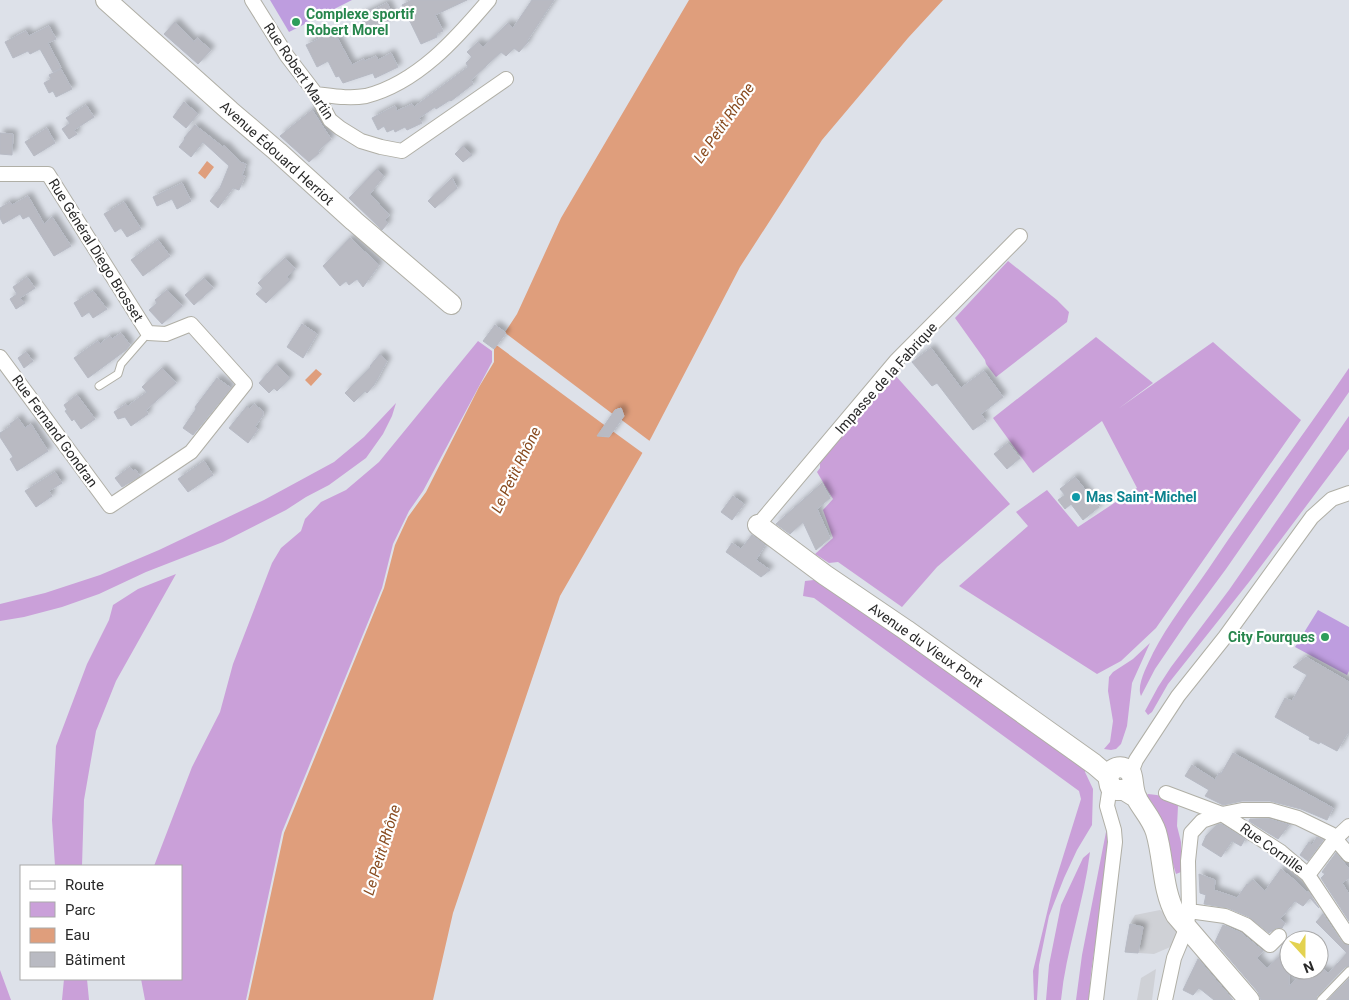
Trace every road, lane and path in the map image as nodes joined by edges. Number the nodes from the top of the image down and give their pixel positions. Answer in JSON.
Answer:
{"nodes":[{"id":1,"x":106,"y":0,"type":"edge"},
{"id":2,"x":252,"y":0,"type":"edge"},
{"id":3,"x":488,"y":0,"type":"edge"},
{"id":4,"x":506,"y":79,"type":"dead end"},
{"id":5,"x":316,"y":94,"type":"junction"},
{"id":6,"x":0,"y":174,"type":"edge"},
{"id":7,"x":1020,"y":236,"type":"dead end"},
{"id":8,"x":451,"y":304,"type":"dead end"},
{"id":9,"x":148,"y":333,"type":"junction"},
{"id":10,"x":0,"y":357,"type":"edge"},
{"id":11,"x":98,"y":386,"type":"dead end"},
{"id":12,"x":1349,"y":493,"type":"edge"},
{"id":13,"x":110,"y":506,"type":"joint"},
{"id":14,"x":758,"y":525,"type":"joint"},
{"id":15,"x":1119,"y":780,"type":"junction"},
{"id":16,"x":1166,"y":793,"type":"dead end"},
{"id":17,"x":1222,"y":814,"type":"junction"},
{"id":18,"x":1349,"y":826,"type":"edge"},
{"id":19,"x":1335,"y":839,"type":"junction"},
{"id":20,"x":1349,"y":855,"type":"edge"},
{"id":21,"x":1308,"y":875,"type":"junction"},
{"id":22,"x":1188,"y":920,"type":"junction"},
{"id":23,"x":1279,"y":936,"type":"dead end"},
{"id":24,"x":1349,"y":937,"type":"edge"},
{"id":25,"x":1349,"y":971,"type":"edge"},
{"id":26,"x":1096,"y":1000,"type":"edge"},
{"id":27,"x":1164,"y":1000,"type":"edge"},
{"id":28,"x":1249,"y":1000,"type":"edge"},
{"id":29,"x":1321,"y":1000,"type":"edge"}],
"edges":[{"from":1,"to":8,"type":"street","name":"Avenue Édouard Herriot"},
{"from":2,"to":5,"type":"street","name":"Rue Robert Martin"},
{"from":3,"to":5,"type":"street"},
{"from":4,"to":5,"type":"street","name":"Rue Robert Martin"},
{"from":6,"to":9,"type":"street","name":"Rue Général Diego Brosset"},
{"from":7,"to":14,"type":"street","name":"Impasse de la Fabrique"},
{"from":9,"to":11,"type":"lane"},
{"from":9,"to":13,"type":"street","name":"Rue Général Diego Brosset"},
{"from":10,"to":13,"type":"street","name":"Rue Fernand Gondran"},
{"from":12,"to":15,"type":"street"},
{"from":14,"to":15,"type":"street","name":"Avenue du Vieux Pont"},
{"from":15,"to":22,"type":"street","name":"Avenue du Vieux Pont"},
{"from":15,"to":26,"type":"street"},
{"from":16,"to":17,"type":"street","name":"Rue Cornille"},
{"from":17,"to":19,"type":"street"},
{"from":17,"to":21,"type":"street","name":"Rue Cornille"},
{"from":17,"to":22,"type":"street"},
{"from":18,"to":19,"type":"street"},
{"from":19,"to":20,"type":"street"},
{"from":19,"to":21,"type":"street"},
{"from":21,"to":24,"type":"street","name":"Rue Cornille"},
{"from":22,"to":23,"type":"street"},
{"from":22,"to":27,"type":"street"},
{"from":22,"to":28,"type":"street","name":"Avenue du Vieux Pont"},
{"from":25,"to":29,"type":"lane"}]}
